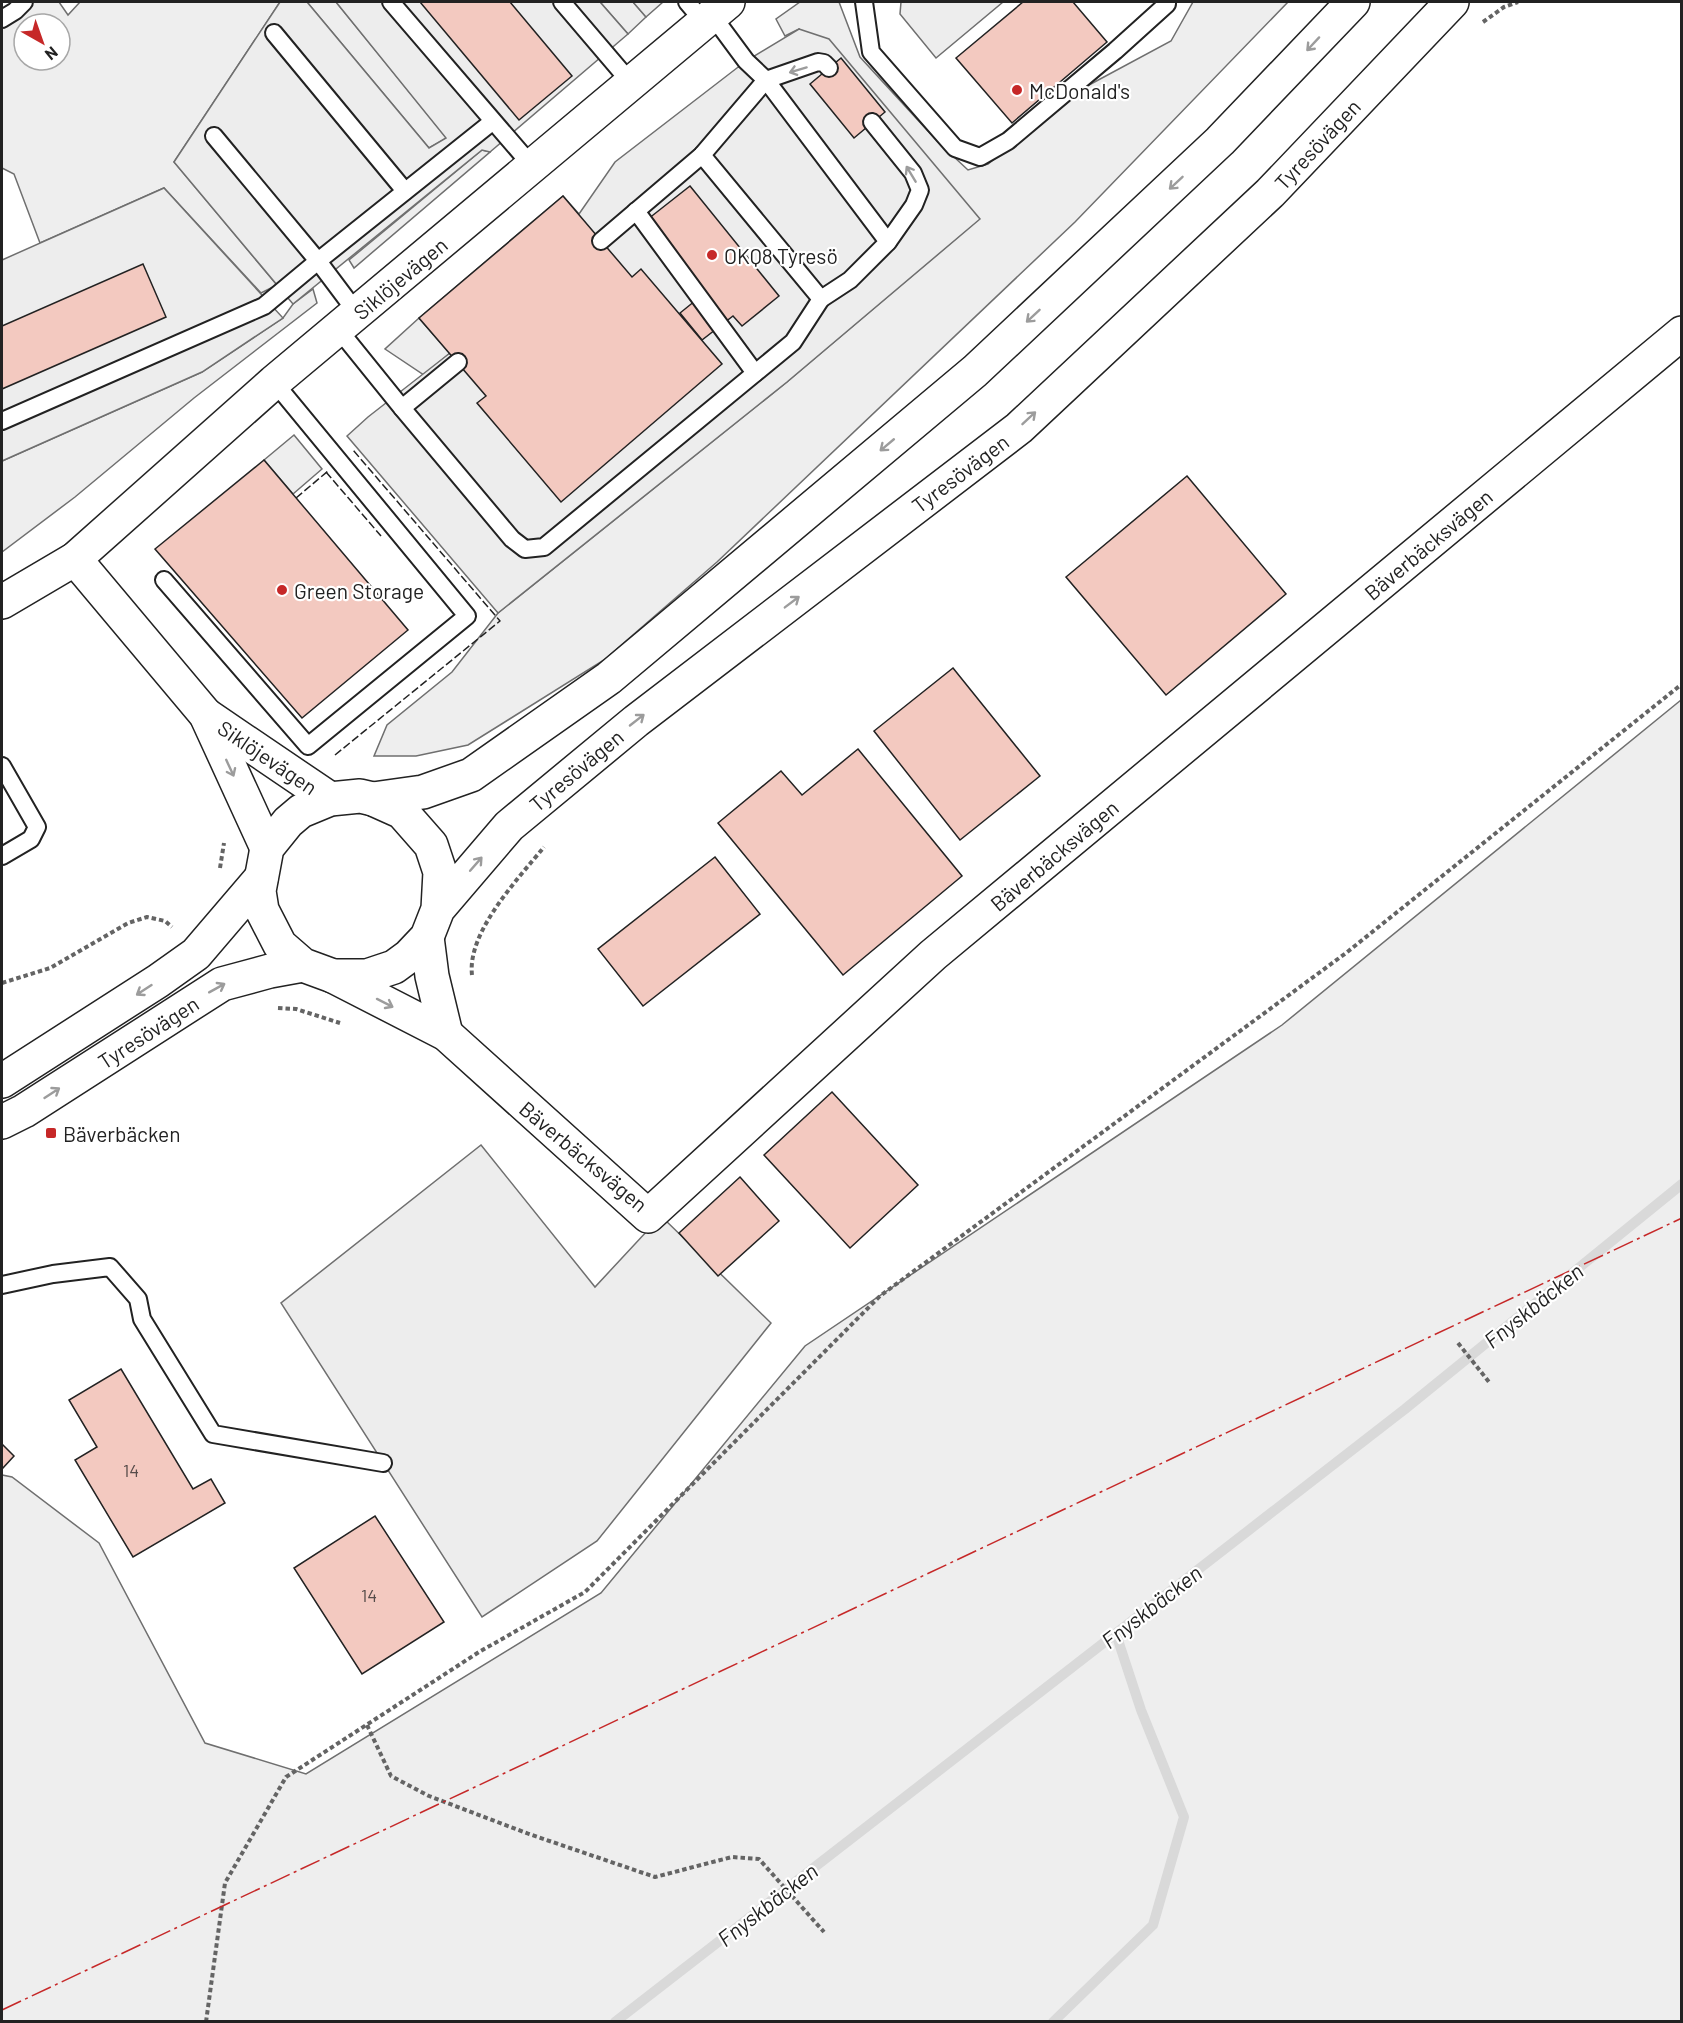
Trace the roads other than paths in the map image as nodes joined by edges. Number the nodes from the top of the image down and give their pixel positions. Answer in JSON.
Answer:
{"nodes":[{"id":1,"x":24,"y":2,"type":"edge"},
{"id":2,"x":391,"y":2,"type":"edge"},
{"id":3,"x":562,"y":2,"type":"edge"},
{"id":4,"x":864,"y":2,"type":"edge"},
{"id":5,"x":1167,"y":2,"type":"edge"},
{"id":6,"x":1353,"y":2,"type":"edge"},
{"id":7,"x":1452,"y":2,"type":"edge"},
{"id":8,"x":708,"y":10,"type":"edge"},
{"id":9,"x":2,"y":19,"type":"edge"},
{"id":10,"x":273,"y":33,"type":"dead end"},
{"id":11,"x":829,"y":68,"type":"dead end"},
{"id":12,"x":766,"y":80,"type":"junction"},
{"id":13,"x":631,"y":83,"type":"junction"},
{"id":14,"x":492,"y":122,"type":"junction"},
{"id":15,"x":872,"y":122,"type":"dead end"},
{"id":16,"x":214,"y":136,"type":"dead end"},
{"id":17,"x":702,"y":155,"type":"junction"},
{"id":18,"x":532,"y":166,"type":"junction"},
{"id":19,"x":405,"y":191,"type":"junction"},
{"id":20,"x":636,"y":211,"type":"junction"},
{"id":21,"x":601,"y":241,"type":"dead end"},
{"id":22,"x":888,"y":242,"type":"junction"},
{"id":23,"x":318,"y":261,"type":"junction"},
{"id":24,"x":821,"y":299,"type":"junction"},
{"id":25,"x":348,"y":322,"type":"junction"},
{"id":26,"x":1682,"y":333,"type":"edge"},
{"id":27,"x":458,"y":362,"type":"dead end"},
{"id":28,"x":754,"y":373,"type":"junction"},
{"id":29,"x":274,"y":382,"type":"junction"},
{"id":30,"x":402,"y":408,"type":"junction"},
{"id":31,"x":2,"y":421,"type":"edge"},
{"id":32,"x":75,"y":559,"type":"junction"},
{"id":33,"x":164,"y":580,"type":"dead end"},
{"id":34,"x":2,"y":602,"type":"edge"},
{"id":35,"x":206,"y":715,"type":"junction"},
{"id":36,"x":2,"y":766,"type":"edge"},
{"id":37,"x":330,"y":799,"type":"junction"},
{"id":38,"x":373,"y":799,"type":"junction"},
{"id":39,"x":2,"y":856,"type":"edge"},
{"id":40,"x":264,"y":863,"type":"junction"},
{"id":41,"x":433,"y":923,"type":"junction"},
{"id":42,"x":318,"y":971,"type":"junction"},
{"id":43,"x":446,"y":1034,"type":"junction"},
{"id":44,"x":2,"y":1081,"type":"edge"},
{"id":45,"x":2,"y":1122,"type":"edge"},
{"id":46,"x":2,"y":1285,"type":"edge"},
{"id":47,"x":383,"y":1463,"type":"dead end"}],
"edges":[{"from":1,"to":9,"type":"lane"},
{"from":2,"to":14,"type":"lane"},
{"from":3,"to":13,"type":"lane"},
{"from":4,"to":5,"type":"lane"},
{"from":6,"to":38,"type":"main road","name":"Tyresövägen","one_way":true},
{"from":41,"to":7,"type":"main road","name":"Tyresövägen","one_way":true},
{"from":8,"to":12,"type":"lane"},
{"from":8,"to":13,"type":"main road","name":"Siklöjevägen"},
{"from":10,"to":19,"type":"lane"},
{"from":11,"to":12,"type":"lane","one_way":true},
{"from":12,"to":17,"type":"lane"},
{"from":12,"to":22,"type":"lane"},
{"from":13,"to":18,"type":"main road","name":"Siklöjevägen"},
{"from":14,"to":18,"type":"lane"},
{"from":14,"to":19,"type":"lane"},
{"from":22,"to":15,"type":"lane","one_way":true},
{"from":16,"to":23,"type":"lane"},
{"from":17,"to":20,"type":"lane"},
{"from":17,"to":24,"type":"lane"},
{"from":18,"to":25,"type":"main road","name":"Siklöjevägen"},
{"from":19,"to":23,"type":"lane"},
{"from":20,"to":21,"type":"lane"},
{"from":20,"to":28,"type":"lane"},
{"from":22,"to":24,"type":"lane"},
{"from":23,"to":25,"type":"lane"},
{"from":23,"to":31,"type":"lane"},
{"from":24,"to":28,"type":"lane"},
{"from":25,"to":29,"type":"main road","name":"Siklöjevägen"},
{"from":25,"to":30,"type":"lane"},
{"from":26,"to":43,"type":"main road","name":"Bäverbäcksvägen"},
{"from":27,"to":30,"type":"lane"},
{"from":28,"to":30,"type":"lane"},
{"from":29,"to":32,"type":"main road","name":"Siklöjevägen"},
{"from":29,"to":33,"type":"lane"},
{"from":32,"to":34,"type":"main road","name":"Siklöjevägen"},
{"from":32,"to":35,"type":"main road","name":"Siklöjevägen"},
{"from":35,"to":37,"type":"main road","name":"Siklöjevägen"},
{"from":35,"to":40,"type":"main road","name":"Siklöjevägen","one_way":true},
{"from":36,"to":39,"type":"lane"},
{"from":37,"to":38,"type":"main road","name":"Tyresövägen"},
{"from":37,"to":40,"type":"main road","name":"Tyresövägen"},
{"from":38,"to":41,"type":"main road","name":"Tyresövägen"},
{"from":40,"to":42,"type":"main road"},
{"from":40,"to":44,"type":"main road","name":"Tyresövägen","one_way":true},
{"from":41,"to":42,"type":"main road","name":"Tyresövägen"},
{"from":41,"to":43,"type":"main road"},
{"from":42,"to":43,"type":"main road","name":"Bäverbäcksvägen","one_way":true},
{"from":45,"to":42,"type":"main road","name":"Tyresövägen","one_way":true},
{"from":46,"to":47,"type":"lane"}]}
